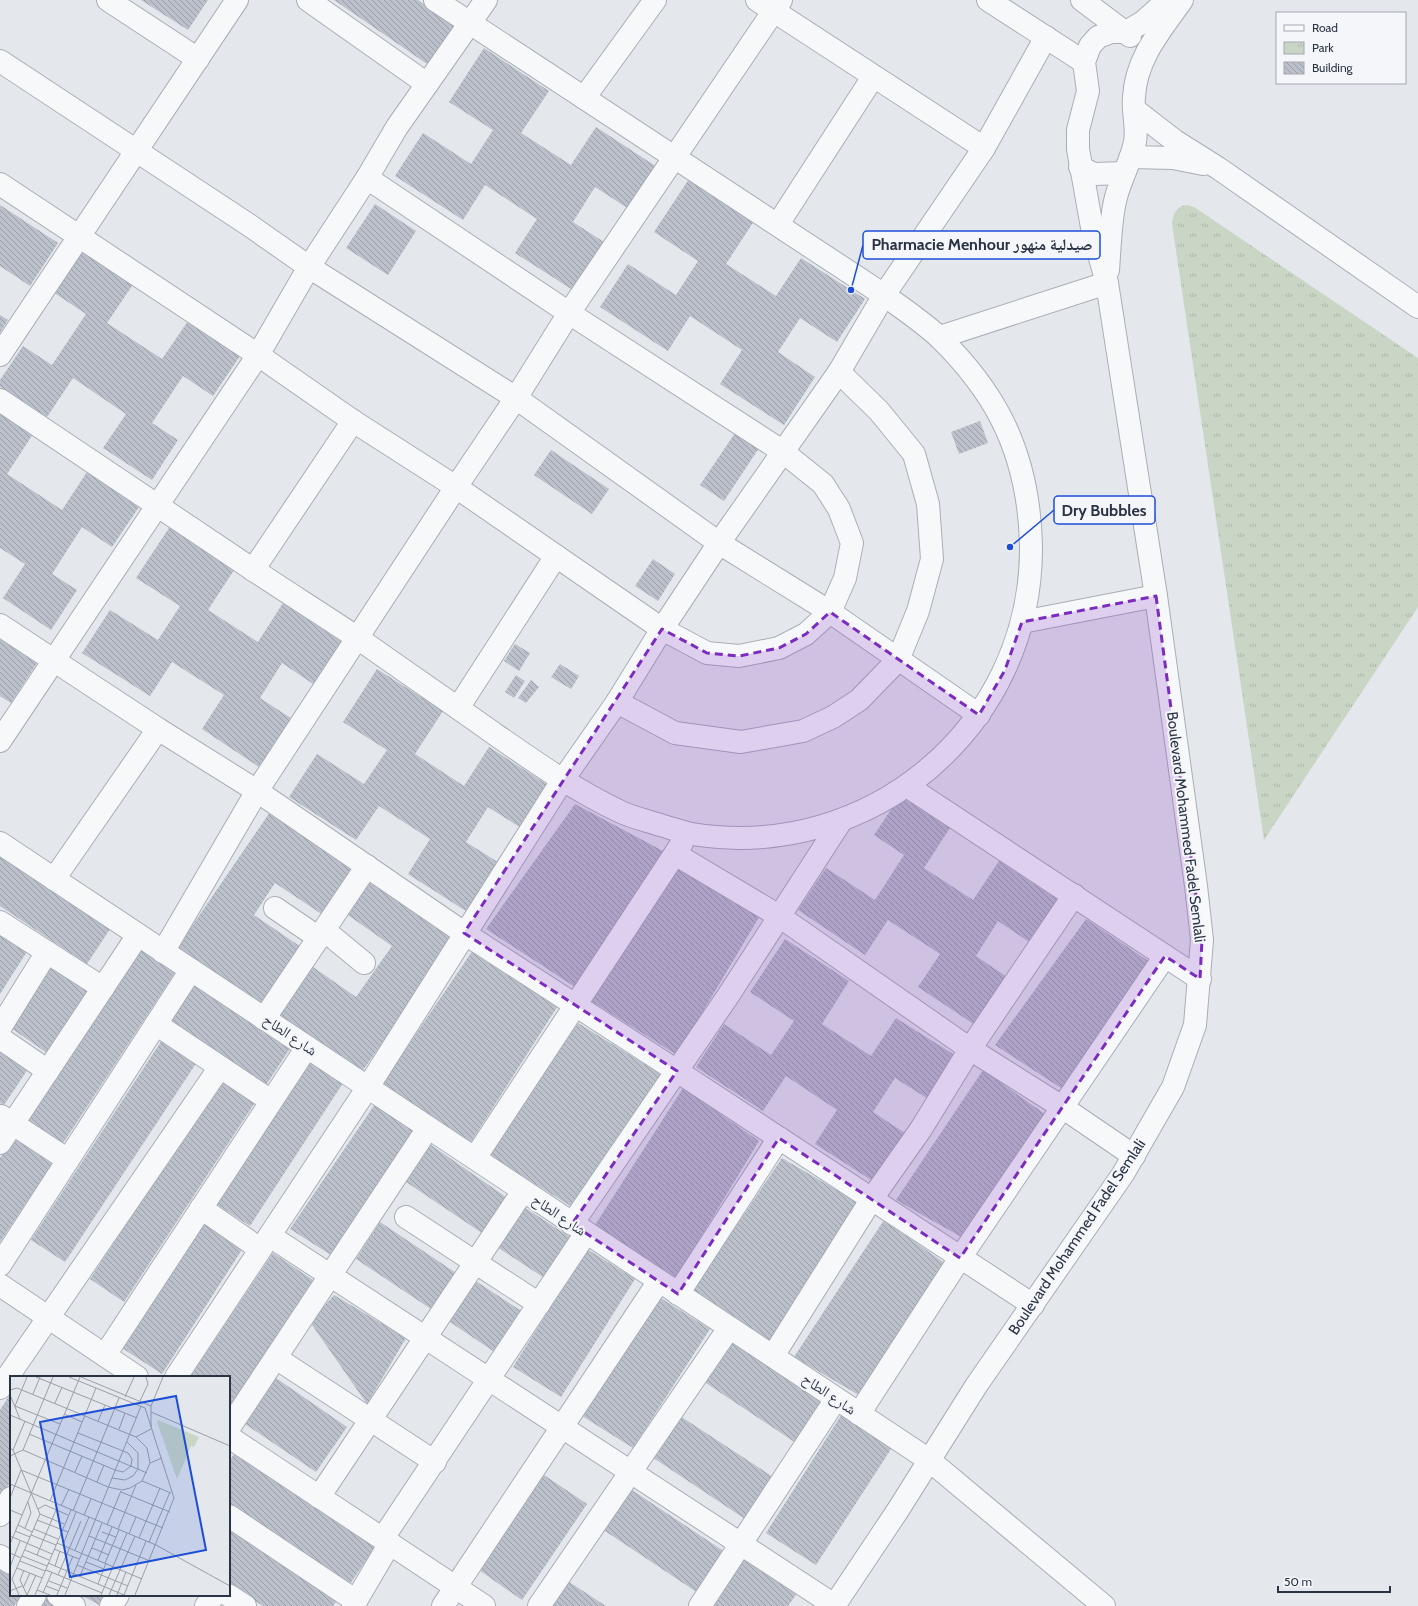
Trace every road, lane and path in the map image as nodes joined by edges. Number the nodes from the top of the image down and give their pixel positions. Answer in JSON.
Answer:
{"nodes":[{"id":1,"x":108,"y":0,"type":"edge"},
{"id":2,"x":237,"y":0,"type":"edge"},
{"id":3,"x":308,"y":0,"type":"edge"},
{"id":4,"x":435,"y":0,"type":"edge"},
{"id":5,"x":486,"y":0,"type":"edge"},
{"id":6,"x":655,"y":0,"type":"edge"},
{"id":7,"x":988,"y":0,"type":"edge"},
{"id":8,"x":1082,"y":0,"type":"edge"},
{"id":9,"x":1165,"y":0,"type":"edge"},
{"id":10,"x":1182,"y":0,"type":"edge"},
{"id":11,"x":771,"y":4,"type":"edge"},
{"id":12,"x":470,"y":23,"type":"junction"},
{"id":13,"x":1126,"y":32,"type":"junction"},
{"id":14,"x":1046,"y":37,"type":"junction"},
{"id":15,"x":1145,"y":54,"type":"junction"},
{"id":16,"x":198,"y":59,"type":"junction"},
{"id":17,"x":0,"y":60,"type":"edge"},
{"id":18,"x":1084,"y":62,"type":"junction"},
{"id":19,"x":873,"y":78,"type":"junction"},
{"id":20,"x":427,"y":84,"type":"junction"},
{"id":21,"x":584,"y":98,"type":"junction"},
{"id":22,"x":1135,"y":110,"type":"junction"},
{"id":23,"x":984,"y":148,"type":"junction"},
{"id":24,"x":136,"y":150,"type":"junction"},
{"id":25,"x":674,"y":158,"type":"junction"},
{"id":26,"x":1128,"y":165,"type":"junction"},
{"id":27,"x":1080,"y":167,"type":"junction"},
{"id":28,"x":1218,"y":168,"type":"junction"},
{"id":29,"x":367,"y":178,"type":"junction"},
{"id":30,"x":0,"y":184,"type":"edge"},
{"id":31,"x":778,"y":224,"type":"junction"},
{"id":32,"x":79,"y":236,"type":"junction"},
{"id":33,"x":310,"y":267,"type":"junction"},
{"id":34,"x":1107,"y":283,"type":"junction"},
{"id":35,"x":884,"y":295,"type":"junction"},
{"id":36,"x":1418,"y":307,"type":"edge"},
{"id":37,"x":569,"y":313,"type":"junction"},
{"id":38,"x":940,"y":337,"type":"junction"},
{"id":39,"x":0,"y":355,"type":"edge"},
{"id":40,"x":258,"y":355,"type":"junction"},
{"id":41,"x":839,"y":372,"type":"junction"},
{"id":42,"x":516,"y":398,"type":"junction"},
{"id":43,"x":0,"y":400,"type":"edge"},
{"id":44,"x":353,"y":421,"type":"junction"},
{"id":45,"x":782,"y":452,"type":"junction"},
{"id":46,"x":456,"y":487,"type":"junction"},
{"id":47,"x":157,"y":506,"type":"junction"},
{"id":48,"x":719,"y":542,"type":"junction"},
{"id":49,"x":556,"y":556,"type":"junction"},
{"id":50,"x":253,"y":570,"type":"junction"},
{"id":51,"x":1156,"y":596,"type":"junction"},
{"id":52,"x":830,"y":612,"type":"junction"},
{"id":53,"x":1022,"y":622,"type":"junction"},
{"id":54,"x":0,"y":625,"type":"edge"},
{"id":55,"x":662,"y":629,"type":"junction"},
{"id":56,"x":357,"y":638,"type":"junction"},
{"id":57,"x":898,"y":660,"type":"junction"},
{"id":58,"x":54,"y":661,"type":"junction"},
{"id":59,"x":617,"y":702,"type":"junction"},
{"id":60,"x":458,"y":708,"type":"junction"},
{"id":61,"x":979,"y":715,"type":"junction"},
{"id":62,"x":158,"y":729,"type":"junction"},
{"id":63,"x":0,"y":741,"type":"edge"},
{"id":64,"x":562,"y":781,"type":"junction"},
{"id":65,"x":907,"y":786,"type":"junction"},
{"id":66,"x":257,"y":791,"type":"junction"},
{"id":67,"x":841,"y":821,"type":"junction"},
{"id":68,"x":689,"y":834,"type":"junction"},
{"id":69,"x":0,"y":843,"type":"edge"},
{"id":70,"x":675,"y":854,"type":"junction"},
{"id":71,"x":367,"y":866,"type":"junction"},
{"id":72,"x":54,"y":879,"type":"junction"},
{"id":73,"x":1074,"y":895,"type":"junction"},
{"id":74,"x":275,"y":908,"type":"dead end"},
{"id":75,"x":779,"y":916,"type":"junction"},
{"id":76,"x":0,"y":922,"type":"edge"},
{"id":77,"x":464,"y":933,"type":"junction"},
{"id":78,"x":321,"y":934,"type":"junction"},
{"id":79,"x":138,"y":935,"type":"junction"},
{"id":80,"x":47,"y":952,"type":"junction"},
{"id":81,"x":163,"y":952,"type":"junction"},
{"id":82,"x":1165,"y":956,"type":"junction"},
{"id":83,"x":364,"y":963,"type":"dead end"},
{"id":84,"x":191,"y":970,"type":"junction"},
{"id":85,"x":1200,"y":979,"type":"junction"},
{"id":86,"x":103,"y":988,"type":"junction"},
{"id":87,"x":576,"y":1005,"type":"junction"},
{"id":88,"x":264,"y":1018,"type":"junction"},
{"id":89,"x":156,"y":1024,"type":"junction"},
{"id":90,"x":0,"y":1028,"type":"edge"},
{"id":91,"x":0,"y":1038,"type":"edge"},
{"id":92,"x":307,"y":1047,"type":"junction"},
{"id":93,"x":970,"y":1049,"type":"junction"},
{"id":94,"x":220,"y":1067,"type":"junction"},
{"id":95,"x":48,"y":1071,"type":"junction"},
{"id":96,"x":677,"y":1071,"type":"junction"},
{"id":97,"x":368,"y":1087,"type":"junction"},
{"id":98,"x":271,"y":1101,"type":"junction"},
{"id":99,"x":1062,"y":1107,"type":"junction"},
{"id":100,"x":6,"y":1120,"type":"edge"},
{"id":101,"x":428,"y":1128,"type":"junction"},
{"id":102,"x":779,"y":1138,"type":"junction"},
{"id":103,"x":0,"y":1143,"type":"edge"},
{"id":104,"x":1134,"y":1156,"type":"junction"},
{"id":105,"x":475,"y":1158,"type":"junction"},
{"id":106,"x":68,"y":1160,"type":"junction"},
{"id":107,"x":523,"y":1191,"type":"junction"},
{"id":108,"x":871,"y":1200,"type":"junction"},
{"id":109,"x":201,"y":1208,"type":"junction"},
{"id":110,"x":406,"y":1217,"type":"dead end"},
{"id":111,"x":579,"y":1228,"type":"junction"},
{"id":112,"x":265,"y":1243,"type":"junction"},
{"id":113,"x":960,"y":1258,"type":"junction"},
{"id":114,"x":476,"y":1262,"type":"junction"},
{"id":115,"x":0,"y":1264,"type":"edge"},
{"id":116,"x":330,"y":1276,"type":"junction"},
{"id":117,"x":659,"y":1281,"type":"junction"},
{"id":118,"x":0,"y":1285,"type":"edge"},
{"id":119,"x":678,"y":1294,"type":"junction"},
{"id":120,"x":539,"y":1304,"type":"junction"},
{"id":121,"x":1033,"y":1305,"type":"junction"},
{"id":122,"x":48,"y":1316,"type":"junction"},
{"id":123,"x":729,"y":1328,"type":"junction"},
{"id":124,"x":425,"y":1338,"type":"junction"},
{"id":125,"x":105,"y":1355,"type":"junction"},
{"id":126,"x":773,"y":1356,"type":"junction"},
{"id":127,"x":276,"y":1358,"type":"junction"},
{"id":128,"x":11,"y":1370,"type":"edge"},
{"id":129,"x":136,"y":1376,"type":"edge"},
{"id":130,"x":177,"y":1376,"type":"edge"},
{"id":131,"x":488,"y":1379,"type":"junction"},
{"id":132,"x":0,"y":1388,"type":"edge"},
{"id":133,"x":836,"y":1399,"type":"junction"},
{"id":134,"x":859,"y":1414,"type":"junction"},
{"id":135,"x":370,"y":1420,"type":"junction"},
{"id":136,"x":230,"y":1427,"type":"edge"},
{"id":137,"x":562,"y":1427,"type":"junction"},
{"id":138,"x":230,"y":1438,"type":"edge"},
{"id":139,"x":929,"y":1460,"type":"junction"},
{"id":140,"x":435,"y":1462,"type":"junction"},
{"id":141,"x":630,"y":1472,"type":"junction"},
{"id":142,"x":319,"y":1497,"type":"junction"},
{"id":143,"x":10,"y":1500,"type":"edge"},
{"id":144,"x":0,"y":1515,"type":"edge"},
{"id":145,"x":230,"y":1517,"type":"edge"},
{"id":146,"x":386,"y":1541,"type":"junction"},
{"id":147,"x":741,"y":1544,"type":"junction"},
{"id":148,"x":0,"y":1556,"type":"edge"},
{"id":149,"x":10,"y":1562,"type":"edge"},
{"id":150,"x":456,"y":1587,"type":"junction"},
{"id":151,"x":34,"y":1596,"type":"edge"},
{"id":152,"x":59,"y":1596,"type":"edge"},
{"id":153,"x":117,"y":1596,"type":"edge"},
{"id":154,"x":213,"y":1596,"type":"edge"},
{"id":155,"x":230,"y":1596,"type":"edge"},
{"id":156,"x":354,"y":1604,"type":"edge"},
{"id":157,"x":28,"y":1606,"type":"edge"},
{"id":158,"x":74,"y":1606,"type":"edge"},
{"id":159,"x":111,"y":1606,"type":"edge"},
{"id":160,"x":206,"y":1606,"type":"edge"},
{"id":161,"x":245,"y":1606,"type":"edge"},
{"id":162,"x":443,"y":1606,"type":"edge"},
{"id":163,"x":484,"y":1606,"type":"edge"},
{"id":164,"x":539,"y":1606,"type":"edge"},
{"id":165,"x":700,"y":1606,"type":"edge"},
{"id":166,"x":834,"y":1606,"type":"edge"},
{"id":167,"x":1104,"y":1606,"type":"edge"}],
"edges":[{"from":1,"to":16,"type":"street"},
{"from":2,"to":16,"type":"street"},
{"from":3,"to":20,"type":"street"},
{"from":4,"to":12,"type":"street"},
{"from":5,"to":12,"type":"street"},
{"from":6,"to":21,"type":"street"},
{"from":7,"to":14,"type":"street"},
{"from":8,"to":13,"type":"street"},
{"from":9,"to":13,"type":"street"},
{"from":10,"to":15,"type":"street","name":"Boulevard Mohammed Fadel Semlali"},
{"from":11,"to":19,"type":"street"},
{"from":11,"to":25,"type":"street"},
{"from":12,"to":20,"type":"street"},
{"from":12,"to":21,"type":"street"},
{"from":13,"to":15,"type":"street"},
{"from":13,"to":18,"type":"street"},
{"from":14,"to":18,"type":"street"},
{"from":14,"to":23,"type":"street"},
{"from":15,"to":22,"type":"street","name":"Boulevard Mohammed Fadel Semlali"},
{"from":16,"to":24,"type":"street"},
{"from":17,"to":24,"type":"street"},
{"from":18,"to":27,"type":"street","name":"Boulevard Mohammed Fadel Semlali"},
{"from":19,"to":23,"type":"street"},
{"from":19,"to":31,"type":"street"},
{"from":20,"to":29,"type":"street"},
{"from":21,"to":25,"type":"street"},
{"from":22,"to":26,"type":"street","name":"Boulevard Mohammed Fadel Semlali"},
{"from":22,"to":28,"type":"street"},
{"from":23,"to":35,"type":"street"},
{"from":24,"to":32,"type":"street"},
{"from":24,"to":33,"type":"street"},
{"from":25,"to":31,"type":"street"},
{"from":25,"to":37,"type":"street"},
{"from":26,"to":27,"type":"street"},
{"from":26,"to":28,"type":"street"},
{"from":26,"to":34,"type":"street","name":"Boulevard Mohammed Fadel Semlali"},
{"from":27,"to":34,"type":"street","name":"Boulevard Mohammed Fadel Semlali"},
{"from":28,"to":36,"type":"street"},
{"from":29,"to":33,"type":"street"},
{"from":29,"to":37,"type":"street"},
{"from":30,"to":32,"type":"street"},
{"from":31,"to":35,"type":"street"},
{"from":32,"to":39,"type":"street"},
{"from":32,"to":40,"type":"street"},
{"from":33,"to":40,"type":"street"},
{"from":33,"to":42,"type":"street"},
{"from":34,"to":38,"type":"street"},
{"from":34,"to":51,"type":"street","name":"Boulevard Mohammed Fadel Semlali"},
{"from":35,"to":38,"type":"street"},
{"from":35,"to":41,"type":"street"},
{"from":37,"to":42,"type":"street"},
{"from":37,"to":45,"type":"street"},
{"from":38,"to":53,"type":"street"},
{"from":40,"to":44,"type":"street"},
{"from":40,"to":47,"type":"street"},
{"from":41,"to":45,"type":"street"},
{"from":41,"to":57,"type":"street"},
{"from":42,"to":46,"type":"street"},
{"from":42,"to":48,"type":"street"},
{"from":43,"to":47,"type":"street"},
{"from":44,"to":46,"type":"street"},
{"from":44,"to":50,"type":"street"},
{"from":45,"to":48,"type":"street"},
{"from":45,"to":52,"type":"street"},
{"from":46,"to":49,"type":"street"},
{"from":46,"to":56,"type":"street"},
{"from":47,"to":50,"type":"street"},
{"from":47,"to":58,"type":"street"},
{"from":48,"to":52,"type":"street"},
{"from":48,"to":55,"type":"street"},
{"from":49,"to":55,"type":"street"},
{"from":49,"to":60,"type":"street"},
{"from":50,"to":56,"type":"street"},
{"from":51,"to":53,"type":"street"},
{"from":51,"to":85,"type":"street","name":"Boulevard Mohammed Fadel Semlali"},
{"from":52,"to":55,"type":"street"},
{"from":52,"to":57,"type":"street"},
{"from":53,"to":61,"type":"street"},
{"from":54,"to":58,"type":"street"},
{"from":55,"to":59,"type":"street"},
{"from":56,"to":60,"type":"street"},
{"from":56,"to":66,"type":"street"},
{"from":57,"to":59,"type":"street"},
{"from":57,"to":61,"type":"street"},
{"from":58,"to":62,"type":"street"},
{"from":58,"to":63,"type":"street"},
{"from":59,"to":64,"type":"street"},
{"from":60,"to":64,"type":"street"},
{"from":61,"to":65,"type":"street"},
{"from":62,"to":66,"type":"street"},
{"from":62,"to":72,"type":"street"},
{"from":64,"to":68,"type":"street"},
{"from":64,"to":77,"type":"street"},
{"from":65,"to":67,"type":"street"},
{"from":65,"to":73,"type":"street"},
{"from":66,"to":71,"type":"street"},
{"from":66,"to":81,"type":"street"},
{"from":67,"to":68,"type":"street"},
{"from":67,"to":75,"type":"street"},
{"from":68,"to":70,"type":"street"},
{"from":69,"to":72,"type":"street","name":"شارع الطاح"},
{"from":70,"to":75,"type":"street"},
{"from":70,"to":87,"type":"street"},
{"from":71,"to":77,"type":"street"},
{"from":71,"to":78,"type":"street"},
{"from":72,"to":79,"type":"street","name":"شارع الطاح"},
{"from":73,"to":82,"type":"street"},
{"from":73,"to":93,"type":"street"},
{"from":74,"to":78,"type":"street"},
{"from":75,"to":93,"type":"street"},
{"from":75,"to":96,"type":"street"},
{"from":76,"to":80,"type":"street"},
{"from":77,"to":87,"type":"street"},
{"from":77,"to":97,"type":"street"},
{"from":78,"to":83,"type":"street"},
{"from":78,"to":88,"type":"street"},
{"from":79,"to":81,"type":"street","name":"شارع الطاح"},
{"from":79,"to":86,"type":"street"},
{"from":80,"to":86,"type":"street"},
{"from":80,"to":90,"type":"street"},
{"from":81,"to":84,"type":"street","name":"شارع الطاح"},
{"from":82,"to":85,"type":"street"},
{"from":82,"to":99,"type":"street"},
{"from":84,"to":88,"type":"street","name":"شارع الطاح"},
{"from":84,"to":89,"type":"street"},
{"from":85,"to":104,"type":"street","name":"Boulevard Mohammed Fadel Semlali"},
{"from":86,"to":95,"type":"street"},
{"from":87,"to":96,"type":"street"},
{"from":87,"to":105,"type":"street"},
{"from":88,"to":92,"type":"street","name":"شارع الطاح"},
{"from":89,"to":94,"type":"street"},
{"from":89,"to":106,"type":"street"},
{"from":91,"to":95,"type":"street"},
{"from":92,"to":97,"type":"street","name":"شارع الطاح"},
{"from":92,"to":98,"type":"street"},
{"from":93,"to":99,"type":"street"},
{"from":93,"to":108,"type":"street"},
{"from":94,"to":98,"type":"street"},
{"from":94,"to":122,"type":"street"},
{"from":95,"to":100,"type":"street"},
{"from":96,"to":102,"type":"street"},
{"from":96,"to":111,"type":"street"},
{"from":97,"to":101,"type":"street","name":"شارع الطاح"},
{"from":97,"to":112,"type":"street"},
{"from":98,"to":109,"type":"street"},
{"from":99,"to":104,"type":"street"},
{"from":99,"to":113,"type":"street"},
{"from":100,"to":103,"type":"street"},
{"from":100,"to":106,"type":"street"},
{"from":101,"to":105,"type":"street","name":"شارع الطاح"},
{"from":101,"to":116,"type":"street"},
{"from":102,"to":108,"type":"street"},
{"from":102,"to":119,"type":"street"},
{"from":104,"to":121,"type":"street","name":"Boulevard Mohammed Fadel Semlali"},
{"from":105,"to":107,"type":"street","name":"شارع الطاح"},
{"from":106,"to":115,"type":"street"},
{"from":107,"to":111,"type":"street","name":"شارع الطاح"},
{"from":107,"to":114,"type":"street"},
{"from":108,"to":113,"type":"street"},
{"from":108,"to":126,"type":"street"},
{"from":109,"to":112,"type":"street"},
{"from":109,"to":125,"type":"street"},
{"from":110,"to":114,"type":"street"},
{"from":111,"to":117,"type":"street","name":"شارع الطاح"},
{"from":111,"to":120,"type":"street"},
{"from":112,"to":116,"type":"street"},
{"from":112,"to":130,"type":"street"},
{"from":113,"to":121,"type":"street"},
{"from":113,"to":134,"type":"street"},
{"from":114,"to":120,"type":"street"},
{"from":114,"to":124,"type":"street"},
{"from":116,"to":124,"type":"street"},
{"from":116,"to":127,"type":"street"},
{"from":117,"to":119,"type":"street","name":"شارع الطاح"},
{"from":117,"to":137,"type":"street"},
{"from":118,"to":122,"type":"street"},
{"from":119,"to":123,"type":"street","name":"شارع الطاح"},
{"from":120,"to":131,"type":"street"},
{"from":121,"to":139,"type":"street","name":"Boulevard Mohammed Fadel Semlali"},
{"from":122,"to":125,"type":"street"},
{"from":122,"to":128,"type":"street"},
{"from":123,"to":126,"type":"street","name":"شارع الطاح"},
{"from":123,"to":141,"type":"street"},
{"from":124,"to":131,"type":"street"},
{"from":124,"to":135,"type":"street"},
{"from":125,"to":129,"type":"street"},
{"from":126,"to":133,"type":"street","name":"شارع الطاح"},
{"from":127,"to":135,"type":"street"},
{"from":127,"to":136,"type":"street"},
{"from":128,"to":132,"type":"street"},
{"from":131,"to":137,"type":"street"},
{"from":131,"to":140,"type":"street"},
{"from":133,"to":134,"type":"street","name":"شارع الطاح"},
{"from":133,"to":147,"type":"street"},
{"from":134,"to":139,"type":"street","name":"شارع الطاح"},
{"from":135,"to":140,"type":"street"},
{"from":135,"to":142,"type":"street"},
{"from":137,"to":141,"type":"street"},
{"from":137,"to":150,"type":"street"},
{"from":138,"to":142,"type":"street"},
{"from":139,"to":166,"type":"street","name":"Boulevard Mohammed Fadel Semlali"},
{"from":139,"to":167,"type":"street","name":"شارع الطاح"},
{"from":140,"to":146,"type":"street"},
{"from":141,"to":147,"type":"street"},
{"from":141,"to":164,"type":"street"},
{"from":142,"to":146,"type":"street"},
{"from":143,"to":144,"type":"street"},
{"from":145,"to":156,"type":"street"},
{"from":146,"to":150,"type":"street"},
{"from":146,"to":156,"type":"street"},
{"from":147,"to":165,"type":"street"},
{"from":147,"to":166,"type":"street"},
{"from":148,"to":149,"type":"street"},
{"from":150,"to":162,"type":"street"},
{"from":150,"to":163,"type":"street"},
{"from":151,"to":157,"type":"street"},
{"from":152,"to":158,"type":"street"},
{"from":153,"to":159,"type":"street"},
{"from":154,"to":160,"type":"street"},
{"from":155,"to":161,"type":"street"}]}
